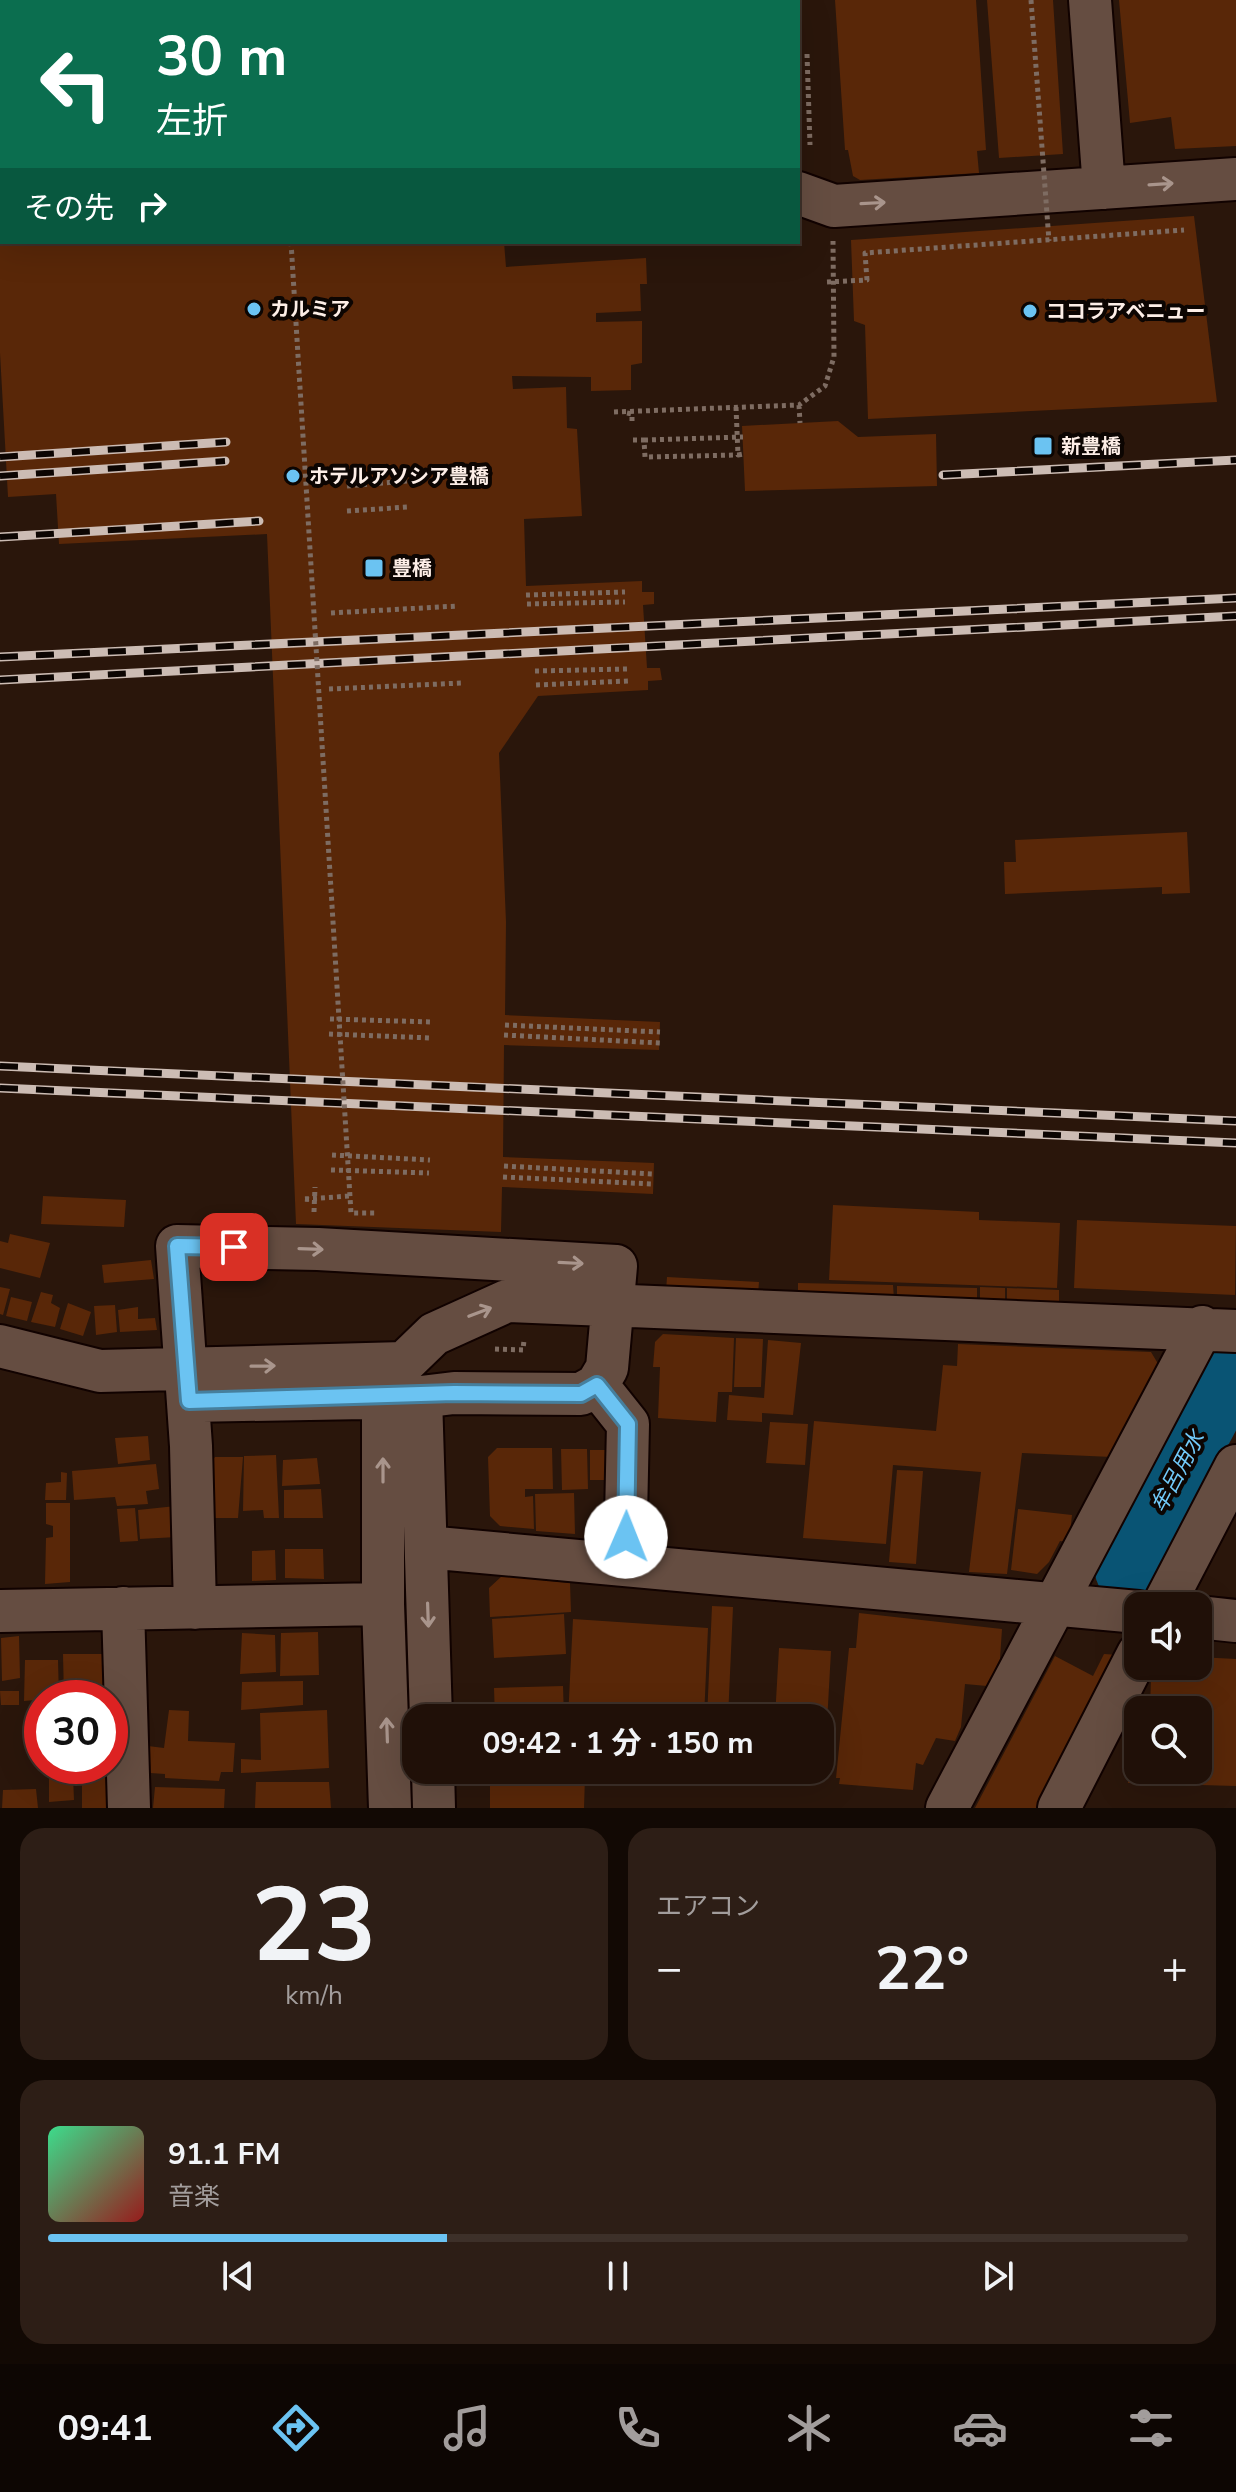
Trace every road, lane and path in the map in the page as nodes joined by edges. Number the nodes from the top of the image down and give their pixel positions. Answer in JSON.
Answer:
{"nodes":[{"id":1,"x":1031,"y":0,"type":"edge"},
{"id":2,"x":1090,"y":0,"type":"edge"},
{"id":3,"x":807,"y":54,"type":"dead end"},
{"id":4,"x":810,"y":145,"type":"dead end"},
{"id":5,"x":1236,"y":179,"type":"edge"},
{"id":6,"x":1104,"y":188,"type":"junction"},
{"id":7,"x":800,"y":194,"type":"edge"},
{"id":8,"x":1184,"y":230,"type":"dead end"},
{"id":9,"x":833,"y":239,"type":"dead end"},
{"id":10,"x":1049,"y":241,"type":"junction"},
{"id":11,"x":291,"y":244,"type":"edge"},
{"id":12,"x":827,"y":282,"type":"dead end"},
{"id":13,"x":799,"y":405,"type":"junction"},
{"id":14,"x":736,"y":407,"type":"junction"},
{"id":15,"x":632,"y":422,"type":"dead end"},
{"id":16,"x":800,"y":423,"type":"dead end"},
{"id":17,"x":740,"y":437,"type":"junction"},
{"id":18,"x":633,"y":440,"type":"dead end"},
{"id":19,"x":644,"y":440,"type":"junction"},
{"id":20,"x":407,"y":481,"type":"dead end"},
{"id":21,"x":347,"y":486,"type":"dead end"},
{"id":22,"x":408,"y":507,"type":"dead end"},
{"id":23,"x":347,"y":511,"type":"dead end"},
{"id":24,"x":625,"y":592,"type":"dead end"},
{"id":25,"x":526,"y":595,"type":"dead end"},
{"id":26,"x":625,"y":602,"type":"dead end"},
{"id":27,"x":527,"y":604,"type":"dead end"},
{"id":28,"x":458,"y":606,"type":"dead end"},
{"id":29,"x":331,"y":613,"type":"dead end"},
{"id":30,"x":628,"y":669,"type":"dead end"},
{"id":31,"x":535,"y":671,"type":"dead end"},
{"id":32,"x":628,"y":681,"type":"dead end"},
{"id":33,"x":462,"y":683,"type":"dead end"},
{"id":34,"x":536,"y":685,"type":"dead end"},
{"id":35,"x":329,"y":689,"type":"dead end"},
{"id":36,"x":330,"y":1019,"type":"dead end"},
{"id":37,"x":432,"y":1022,"type":"dead end"},
{"id":38,"x":505,"y":1025,"type":"dead end"},
{"id":39,"x":660,"y":1032,"type":"dead end"},
{"id":40,"x":329,"y":1034,"type":"dead end"},
{"id":41,"x":504,"y":1035,"type":"dead end"},
{"id":42,"x":432,"y":1038,"type":"dead end"},
{"id":43,"x":660,"y":1043,"type":"dead end"},
{"id":44,"x":332,"y":1155,"type":"dead end"},
{"id":45,"x":430,"y":1160,"type":"dead end"},
{"id":46,"x":504,"y":1166,"type":"dead end"},
{"id":47,"x":331,"y":1170,"type":"dead end"},
{"id":48,"x":429,"y":1173,"type":"dead end"},
{"id":49,"x":653,"y":1174,"type":"dead end"},
{"id":50,"x":503,"y":1177,"type":"dead end"},
{"id":51,"x":653,"y":1184,"type":"dead end"},
{"id":52,"x":350,"y":1196,"type":"junction"},
{"id":53,"x":315,"y":1200,"type":"dead end"},
{"id":54,"x":377,"y":1213,"type":"dead end"},
{"id":55,"x":613,"y":1308,"type":"junction"},
{"id":56,"x":1219,"y":1329,"type":"edge"},
{"id":57,"x":434,"y":1334,"type":"junction"},
{"id":58,"x":0,"y":1346,"type":"edge"},
{"id":59,"x":187,"y":1384,"type":"junction"},
{"id":60,"x":597,"y":1385,"type":"junction"},
{"id":61,"x":416,"y":1388,"type":"junction"},
{"id":62,"x":1236,"y":1466,"type":"edge"},
{"id":63,"x":426,"y":1547,"type":"junction"},
{"id":64,"x":625,"y":1565,"type":"junction"},
{"id":65,"x":1170,"y":1592,"type":"edge"},
{"id":66,"x":383,"y":1604,"type":"junction"},
{"id":67,"x":1052,"y":1605,"type":"junction"},
{"id":68,"x":123,"y":1608,"type":"junction"},
{"id":69,"x":195,"y":1608,"type":"junction"},
{"id":70,"x":0,"y":1611,"type":"edge"},
{"id":71,"x":1124,"y":1611,"type":"edge"},
{"id":72,"x":1212,"y":1618,"type":"edge"},
{"id":73,"x":1236,"y":1621,"type":"edge"},
{"id":74,"x":1125,"y":1680,"type":"edge"},
{"id":75,"x":431,"y":1704,"type":"edge"},
{"id":76,"x":433,"y":1784,"type":"edge"},
{"id":77,"x":129,"y":1808,"type":"edge"},
{"id":78,"x":390,"y":1808,"type":"edge"},
{"id":79,"x":434,"y":1808,"type":"edge"},
{"id":80,"x":947,"y":1808,"type":"edge"},
{"id":81,"x":1059,"y":1808,"type":"edge"}],
"edges":[{"from":1,"to":10,"type":"path","bridge":true},
{"from":2,"to":6,"type":"street"},
{"from":3,"to":4,"type":"path"},
{"from":6,"to":5,"type":"street","one_way":true},
{"from":7,"to":6,"type":"street","one_way":true},
{"from":8,"to":10,"type":"path","bridge":true},
{"from":9,"to":13,"type":"path"},
{"from":10,"to":12,"type":"path","bridge":true},
{"from":11,"to":52,"type":"path","bridge":true},
{"from":13,"to":14,"type":"path"},
{"from":13,"to":16,"type":"path"},
{"from":14,"to":15,"type":"path"},
{"from":14,"to":17,"type":"path"},
{"from":17,"to":19,"type":"path"},
{"from":17,"to":19,"type":"path"},
{"from":18,"to":19,"type":"path"},
{"from":20,"to":21,"type":"path"},
{"from":22,"to":23,"type":"path"},
{"from":24,"to":25,"type":"path"},
{"from":26,"to":27,"type":"path"},
{"from":28,"to":29,"type":"path"},
{"from":30,"to":31,"type":"path"},
{"from":32,"to":34,"type":"path"},
{"from":33,"to":35,"type":"path"},
{"from":36,"to":37,"type":"path"},
{"from":38,"to":39,"type":"path"},
{"from":40,"to":42,"type":"path"},
{"from":41,"to":43,"type":"path"},
{"from":44,"to":45,"type":"path"},
{"from":46,"to":49,"type":"path"},
{"from":47,"to":48,"type":"path"},
{"from":50,"to":51,"type":"path"},
{"from":52,"to":53,"type":"path","bridge":true},
{"from":52,"to":54,"type":"path","bridge":true},
{"from":55,"to":56,"type":"street"},
{"from":57,"to":55,"type":"street","one_way":true},
{"from":59,"to":55,"type":"street","one_way":true},
{"from":55,"to":60,"type":"street"},
{"from":56,"to":67,"type":"street"},
{"from":57,"to":61,"type":"street"},
{"from":57,"to":61,"type":"street"},
{"from":58,"to":59,"type":"street"},
{"from":59,"to":61,"type":"street"},
{"from":59,"to":69,"type":"street"},
{"from":60,"to":61,"type":"street"},
{"from":60,"to":64,"type":"street"},
{"from":61,"to":63,"type":"street"},
{"from":66,"to":61,"type":"street","one_way":true},
{"from":62,"to":65,"type":"street"},
{"from":63,"to":64,"type":"street"},
{"from":63,"to":75,"type":"street","one_way":true},
{"from":64,"to":67,"type":"street"},
{"from":66,"to":69,"type":"street"},
{"from":78,"to":66,"type":"street","one_way":true},
{"from":67,"to":71,"type":"street"},
{"from":67,"to":80,"type":"street"},
{"from":68,"to":69,"type":"street"},
{"from":68,"to":70,"type":"street"},
{"from":68,"to":77,"type":"street"},
{"from":72,"to":73,"type":"street"},
{"from":74,"to":81,"type":"street"},
{"from":76,"to":79,"type":"street"}]}
